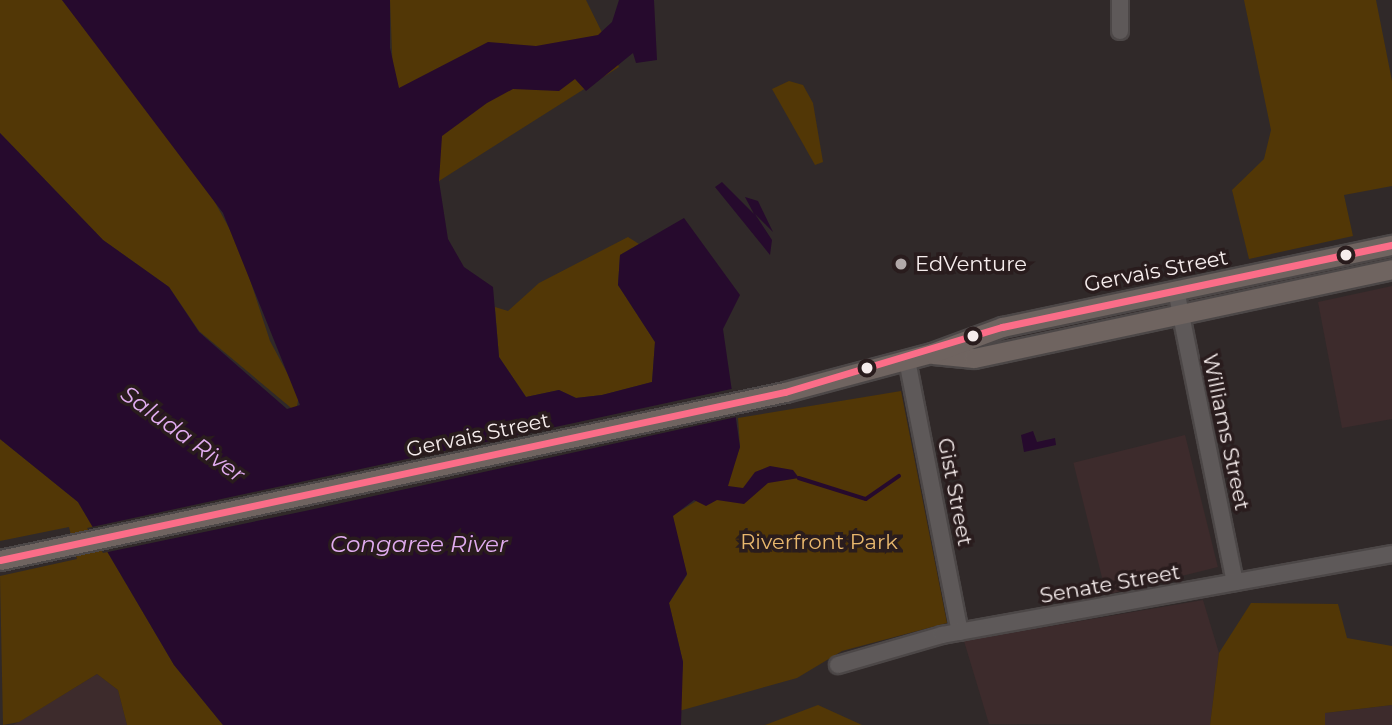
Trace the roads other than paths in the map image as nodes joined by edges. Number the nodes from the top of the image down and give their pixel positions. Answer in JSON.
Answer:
{"nodes":[{"id":1,"x":1120,"y":0,"type":"edge"},
{"id":2,"x":1120,"y":31,"type":"dead end"},
{"id":3,"x":1392,"y":245,"type":"edge"},
{"id":4,"x":1392,"y":270,"type":"edge"},
{"id":5,"x":1175,"y":290,"type":"junction"},
{"id":6,"x":1180,"y":314,"type":"junction"},
{"id":7,"x":932,"y":354,"type":"junction"},
{"id":8,"x":907,"y":360,"type":"junction"},
{"id":9,"x":1392,"y":554,"type":"edge"},
{"id":10,"x":0,"y":560,"type":"edge"},
{"id":11,"x":1235,"y":582,"type":"junction"},
{"id":12,"x":960,"y":632,"type":"junction"},
{"id":13,"x":838,"y":665,"type":"dead end"}],
"edges":[{"from":1,"to":2,"type":"street"},
{"from":3,"to":5,"type":"main road","name":"Gervais Street"},
{"from":4,"to":6,"type":"main road","name":"Gervais Street"},
{"from":5,"to":6,"type":"street","name":"Williams Street"},
{"from":5,"to":7,"type":"main road","name":"Gervais Street"},
{"from":6,"to":7,"type":"main road","name":"Gervais Street"},
{"from":6,"to":11,"type":"street","name":"Williams Street"},
{"from":7,"to":8,"type":"main road","name":"Gervais Street"},
{"from":8,"to":10,"type":"main road","name":"Gervais Street"},
{"from":8,"to":12,"type":"street","name":"Gist Street"},
{"from":9,"to":11,"type":"street","name":"Senate Street"},
{"from":11,"to":12,"type":"street","name":"Senate Street"},
{"from":12,"to":13,"type":"street","name":"Senate Street"}]}
